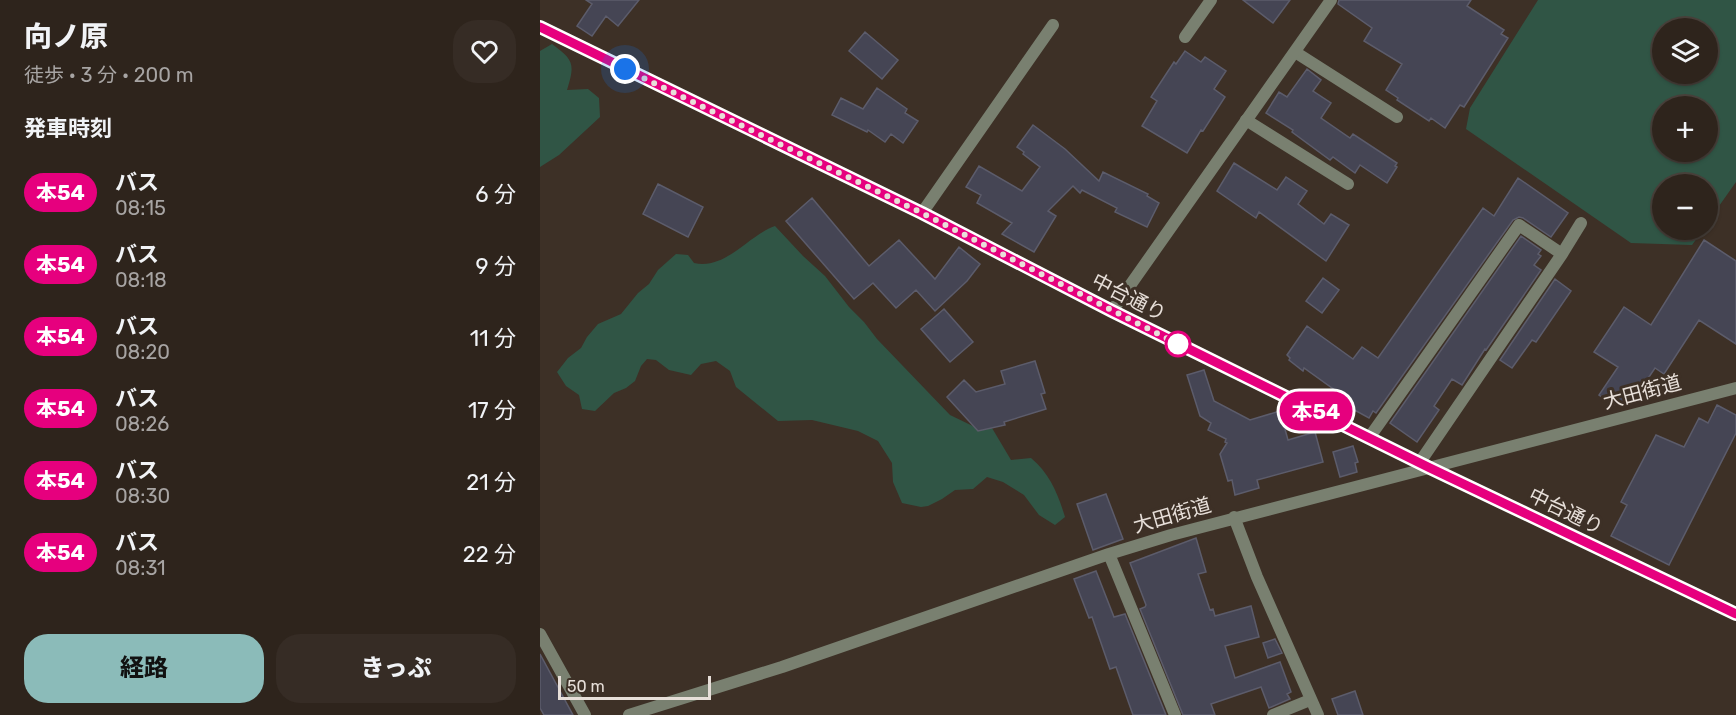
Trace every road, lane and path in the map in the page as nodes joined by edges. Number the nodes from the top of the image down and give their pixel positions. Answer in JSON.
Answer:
{"nodes":[{"id":1,"x":1211,"y":0,"type":"edge"},
{"id":2,"x":1331,"y":0,"type":"edge"},
{"id":3,"x":1053,"y":25,"type":"dead end"},
{"id":4,"x":540,"y":27,"type":"edge"},
{"id":5,"x":1185,"y":37,"type":"dead end"},
{"id":6,"x":1294,"y":52,"type":"junction"},
{"id":7,"x":1397,"y":117,"type":"dead end"},
{"id":8,"x":1246,"y":120,"type":"junction"},
{"id":9,"x":1348,"y":184,"type":"dead end"},
{"id":10,"x":922,"y":213,"type":"junction"},
{"id":11,"x":1581,"y":223,"type":"dead end"},
{"id":12,"x":1562,"y":254,"type":"junction"},
{"id":13,"x":1112,"y":311,"type":"junction"},
{"id":14,"x":1736,"y":388,"type":"edge"},
{"id":15,"x":1369,"y":438,"type":"junction"},
{"id":16,"x":1425,"y":465,"type":"junction"},
{"id":17,"x":1234,"y":517,"type":"junction"},
{"id":18,"x":1109,"y":554,"type":"junction"},
{"id":19,"x":1736,"y":614,"type":"edge"},
{"id":20,"x":540,"y":634,"type":"edge"},
{"id":21,"x":1310,"y":700,"type":"junction"},
{"id":22,"x":585,"y":715,"type":"edge"},
{"id":23,"x":628,"y":715,"type":"edge"},
{"id":24,"x":1175,"y":715,"type":"edge"},
{"id":25,"x":1273,"y":715,"type":"edge"},
{"id":26,"x":1318,"y":715,"type":"edge"}],
"edges":[{"from":1,"to":5,"type":"street"},
{"from":2,"to":6,"type":"street"},
{"from":3,"to":10,"type":"street"},
{"from":4,"to":10,"type":"street","name":"中台通り"},
{"from":6,"to":7,"type":"street"},
{"from":6,"to":8,"type":"street"},
{"from":8,"to":9,"type":"street"},
{"from":8,"to":13,"type":"street"},
{"from":10,"to":13,"type":"street","name":"中台通り"},
{"from":11,"to":12,"type":"street"},
{"from":12,"to":15,"type":"street"},
{"from":12,"to":16,"type":"street"},
{"from":13,"to":15,"type":"street","name":"中台通り"},
{"from":14,"to":16,"type":"street","name":"大田街道"},
{"from":15,"to":16,"type":"street","name":"中台通り"},
{"from":16,"to":17,"type":"street","name":"大田街道"},
{"from":16,"to":19,"type":"street","name":"中台通り"},
{"from":17,"to":18,"type":"street","name":"大田街道"},
{"from":17,"to":21,"type":"street"},
{"from":18,"to":23,"type":"street","name":"大田街道"},
{"from":18,"to":24,"type":"street"},
{"from":20,"to":22,"type":"street"},
{"from":21,"to":25,"type":"street"},
{"from":21,"to":26,"type":"street"}]}
